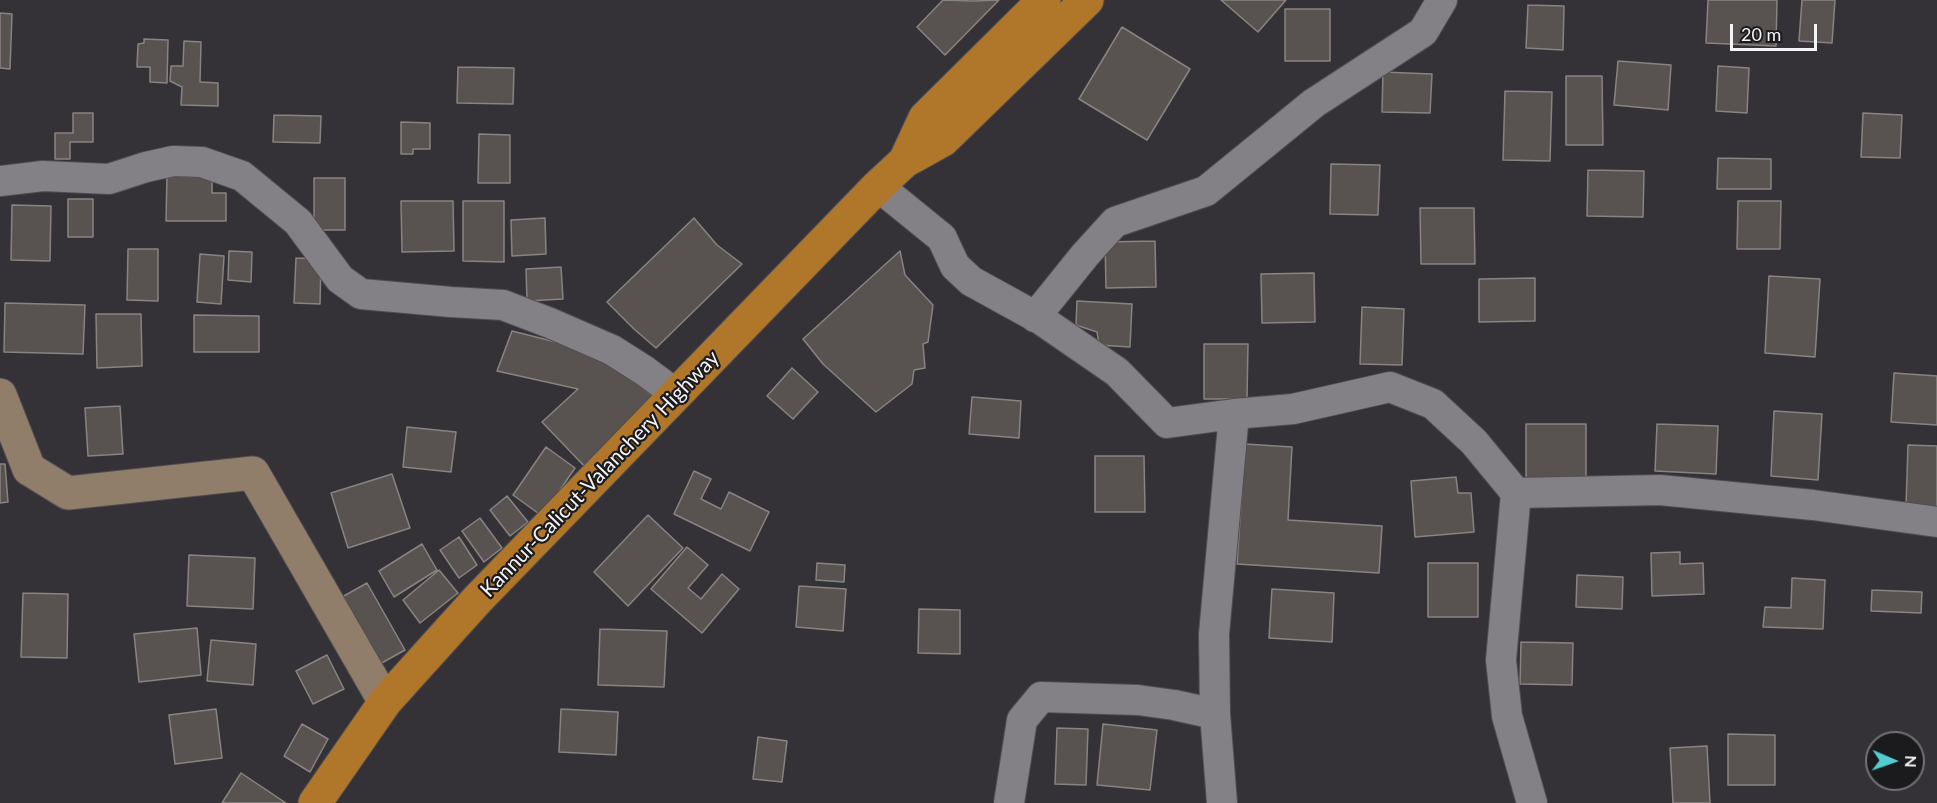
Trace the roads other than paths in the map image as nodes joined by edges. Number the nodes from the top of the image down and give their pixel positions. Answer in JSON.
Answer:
{"nodes":[{"id":1,"x":1044,"y":0,"type":"edge"},
{"id":2,"x":1088,"y":0,"type":"edge"},
{"id":3,"x":1442,"y":0,"type":"edge"},
{"id":4,"x":904,"y":161,"type":"junction"},
{"id":5,"x":0,"y":181,"type":"edge"},
{"id":6,"x":878,"y":186,"type":"junction"},
{"id":7,"x":1035,"y":318,"type":"junction"},
{"id":8,"x":676,"y":394,"type":"junction"},
{"id":9,"x":0,"y":395,"type":"edge"},
{"id":10,"x":1234,"y":414,"type":"junction"},
{"id":11,"x":1516,"y":493,"type":"junction"},
{"id":12,"x":1937,"y":522,"type":"edge"},
{"id":13,"x":385,"y":702,"type":"junction"},
{"id":14,"x":1215,"y":714,"type":"junction"},
{"id":15,"x":315,"y":803,"type":"edge"},
{"id":16,"x":1009,"y":803,"type":"edge"},
{"id":17,"x":1222,"y":803,"type":"edge"},
{"id":18,"x":1532,"y":803,"type":"edge"}],
"edges":[{"from":1,"to":4,"type":"highway","name":"Kannur-Calicut-Valanchery Highway"},
{"from":2,"to":4,"type":"highway","name":"Kannur-Calicut-Valanchery Highway"},
{"from":3,"to":7,"type":"street"},
{"from":4,"to":6,"type":"highway","name":"Kannur-Calicut-Valanchery Highway"},
{"from":5,"to":8,"type":"street"},
{"from":6,"to":7,"type":"street"},
{"from":6,"to":8,"type":"highway","name":"Kannur-Calicut-Valanchery Highway"},
{"from":7,"to":10,"type":"street"},
{"from":8,"to":13,"type":"highway","name":"Kannur-Calicut-Valanchery Highway"},
{"from":9,"to":13,"type":"street"},
{"from":10,"to":11,"type":"street"},
{"from":10,"to":14,"type":"street"},
{"from":11,"to":12,"type":"street"},
{"from":11,"to":18,"type":"street"},
{"from":13,"to":15,"type":"highway","name":"Kannur-Calicut-Valanchery Highway"},
{"from":14,"to":16,"type":"street"},
{"from":14,"to":17,"type":"street"}]}
